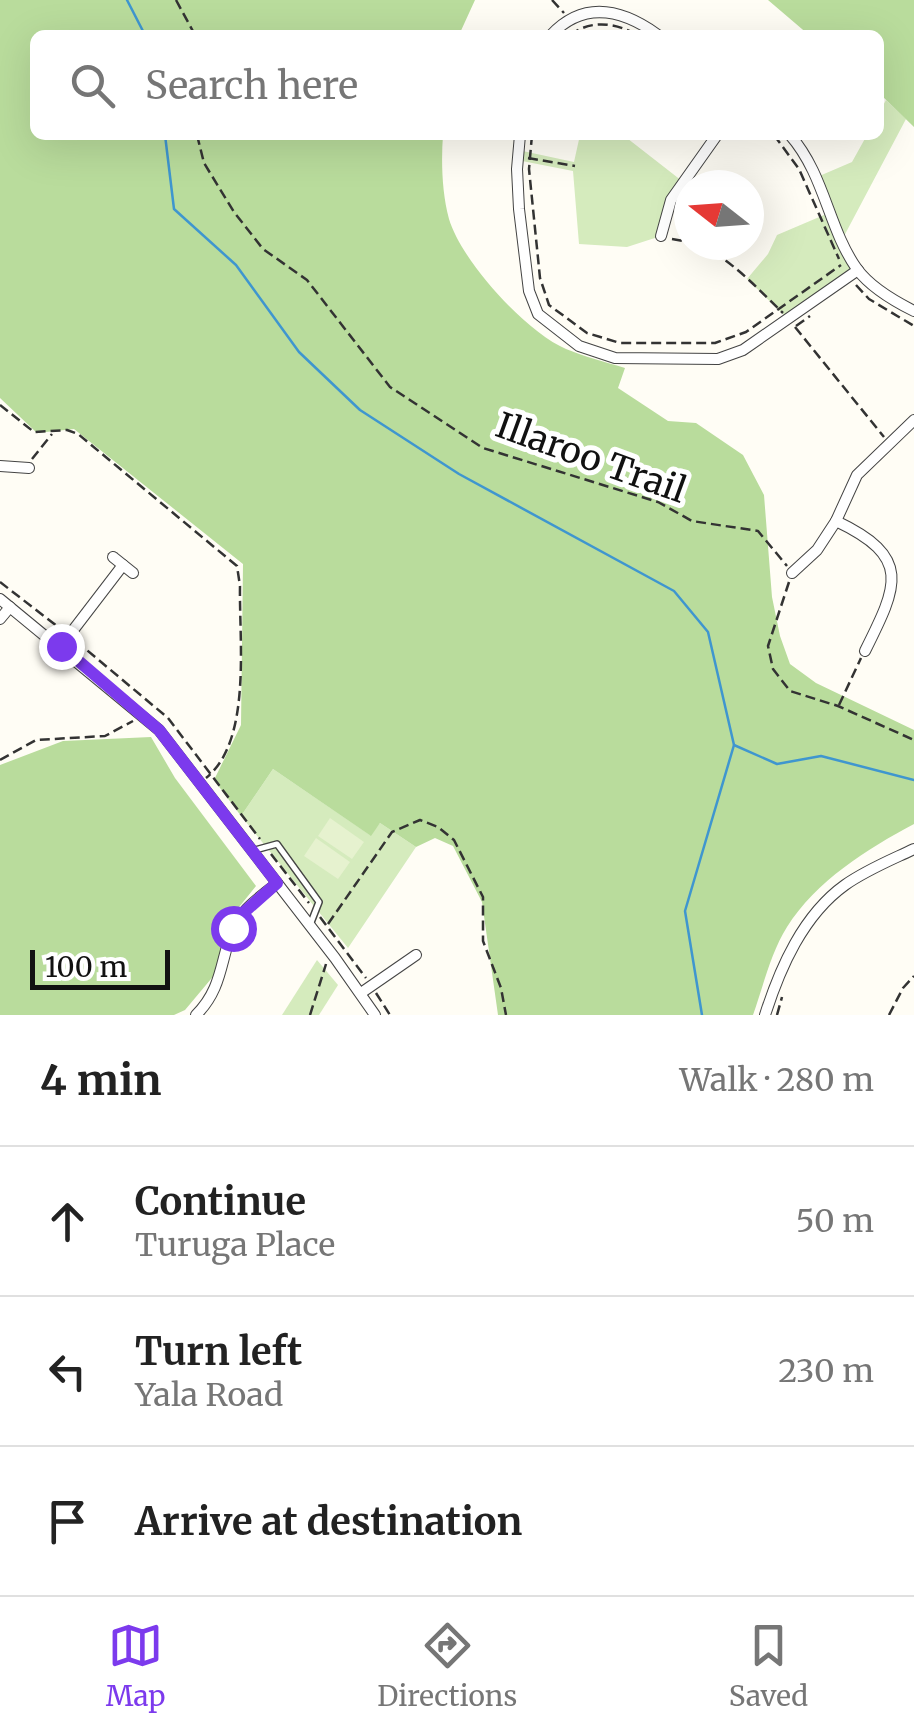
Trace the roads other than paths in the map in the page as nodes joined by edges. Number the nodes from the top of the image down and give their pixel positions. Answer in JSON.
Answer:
{"nodes":[{"id":1,"x":556,"y":30,"type":"edge"},
{"id":2,"x":650,"y":30,"type":"edge"},
{"id":3,"x":521,"y":140,"type":"edge"},
{"id":4,"x":713,"y":140,"type":"edge"},
{"id":5,"x":794,"y":140,"type":"edge"},
{"id":6,"x":661,"y":236,"type":"road end"},
{"id":7,"x":858,"y":270,"type":"junction"},
{"id":8,"x":914,"y":312,"type":"edge"},
{"id":9,"x":914,"y":421,"type":"edge"},
{"id":10,"x":0,"y":466,"type":"edge"},
{"id":11,"x":27,"y":468,"type":"road end"},
{"id":12,"x":836,"y":521,"type":"junction"},
{"id":13,"x":133,"y":573,"type":"dead end"},
{"id":14,"x":792,"y":573,"type":"road end"},
{"id":15,"x":5,"y":603,"type":"edge"},
{"id":16,"x":0,"y":619,"type":"edge"},
{"id":17,"x":61,"y":646,"type":"junction"},
{"id":18,"x":865,"y":651,"type":"road end"},
{"id":19,"x":914,"y":850,"type":"edge"},
{"id":20,"x":252,"y":851,"type":"junction"},
{"id":21,"x":277,"y":883,"type":"junction"},
{"id":22,"x":310,"y":925,"type":"junction"},
{"id":23,"x":416,"y":954,"type":"dead end"},
{"id":24,"x":362,"y":993,"type":"junction"},
{"id":25,"x":196,"y":1015,"type":"edge"},
{"id":26,"x":375,"y":1015,"type":"edge"},
{"id":27,"x":766,"y":1015,"type":"edge"}],
"edges":[{"from":1,"to":2,"type":"street"},
{"from":3,"to":7,"type":"street"},
{"from":4,"to":6,"type":"street"},
{"from":5,"to":7,"type":"street"},
{"from":7,"to":8,"type":"street"},
{"from":9,"to":12,"type":"street"},
{"from":10,"to":11,"type":"street"},
{"from":12,"to":14,"type":"street"},
{"from":12,"to":18,"type":"street"},
{"from":13,"to":17,"type":"street"},
{"from":15,"to":16,"type":"street"},
{"from":15,"to":17,"type":"street"},
{"from":17,"to":20,"type":"street"},
{"from":19,"to":27,"type":"street"},
{"from":20,"to":21,"type":"street"},
{"from":20,"to":22,"type":"lane"},
{"from":21,"to":22,"type":"street"},
{"from":21,"to":25,"type":"street"},
{"from":22,"to":24,"type":"street"},
{"from":23,"to":24,"type":"street"},
{"from":24,"to":26,"type":"street"}]}
